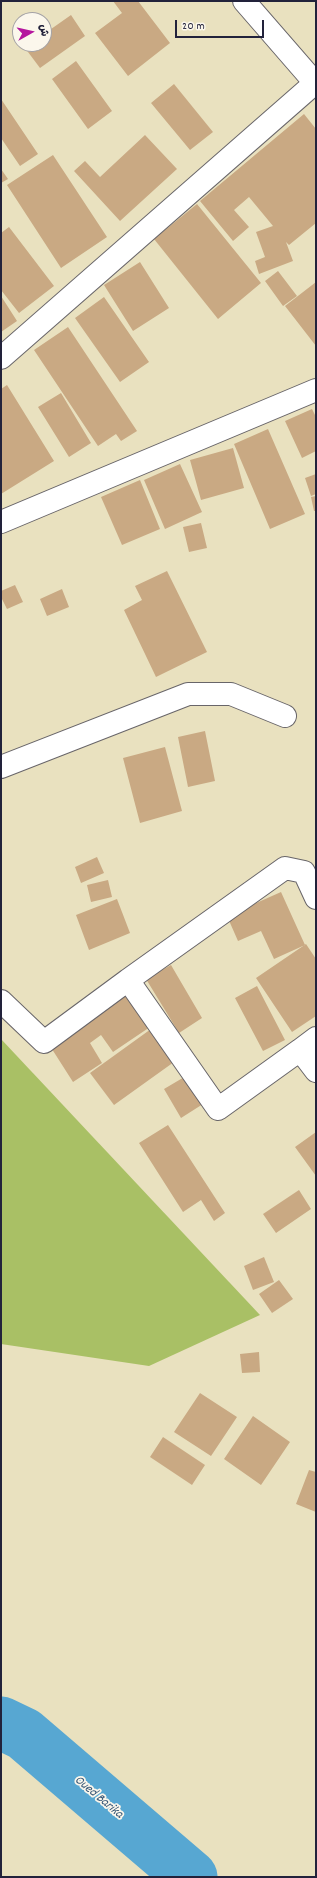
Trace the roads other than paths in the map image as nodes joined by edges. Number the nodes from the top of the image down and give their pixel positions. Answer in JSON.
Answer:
{"nodes":[{"id":1,"x":244,"y":1,"type":"edge"},
{"id":2,"x":316,"y":84,"type":"edge"},
{"id":3,"x":1,"y":358,"type":"edge"},
{"id":4,"x":316,"y":390,"type":"edge"},
{"id":5,"x":1,"y":522,"type":"edge"},
{"id":6,"x":285,"y":716,"type":"dead end"},
{"id":7,"x":1,"y":767,"type":"edge"},
{"id":8,"x":316,"y":898,"type":"edge"},
{"id":9,"x":128,"y":980,"type":"junction"},
{"id":10,"x":1,"y":1001,"type":"edge"},
{"id":11,"x":308,"y":1044,"type":"edge"},
{"id":12,"x":316,"y":1071,"type":"edge"}],
"edges":[{"from":1,"to":2,"type":"street"},
{"from":2,"to":3,"type":"street"},
{"from":4,"to":5,"type":"street"},
{"from":6,"to":7,"type":"street"},
{"from":8,"to":9,"type":"street"},
{"from":9,"to":10,"type":"street"},
{"from":9,"to":11,"type":"street"},
{"from":11,"to":12,"type":"street"}]}
